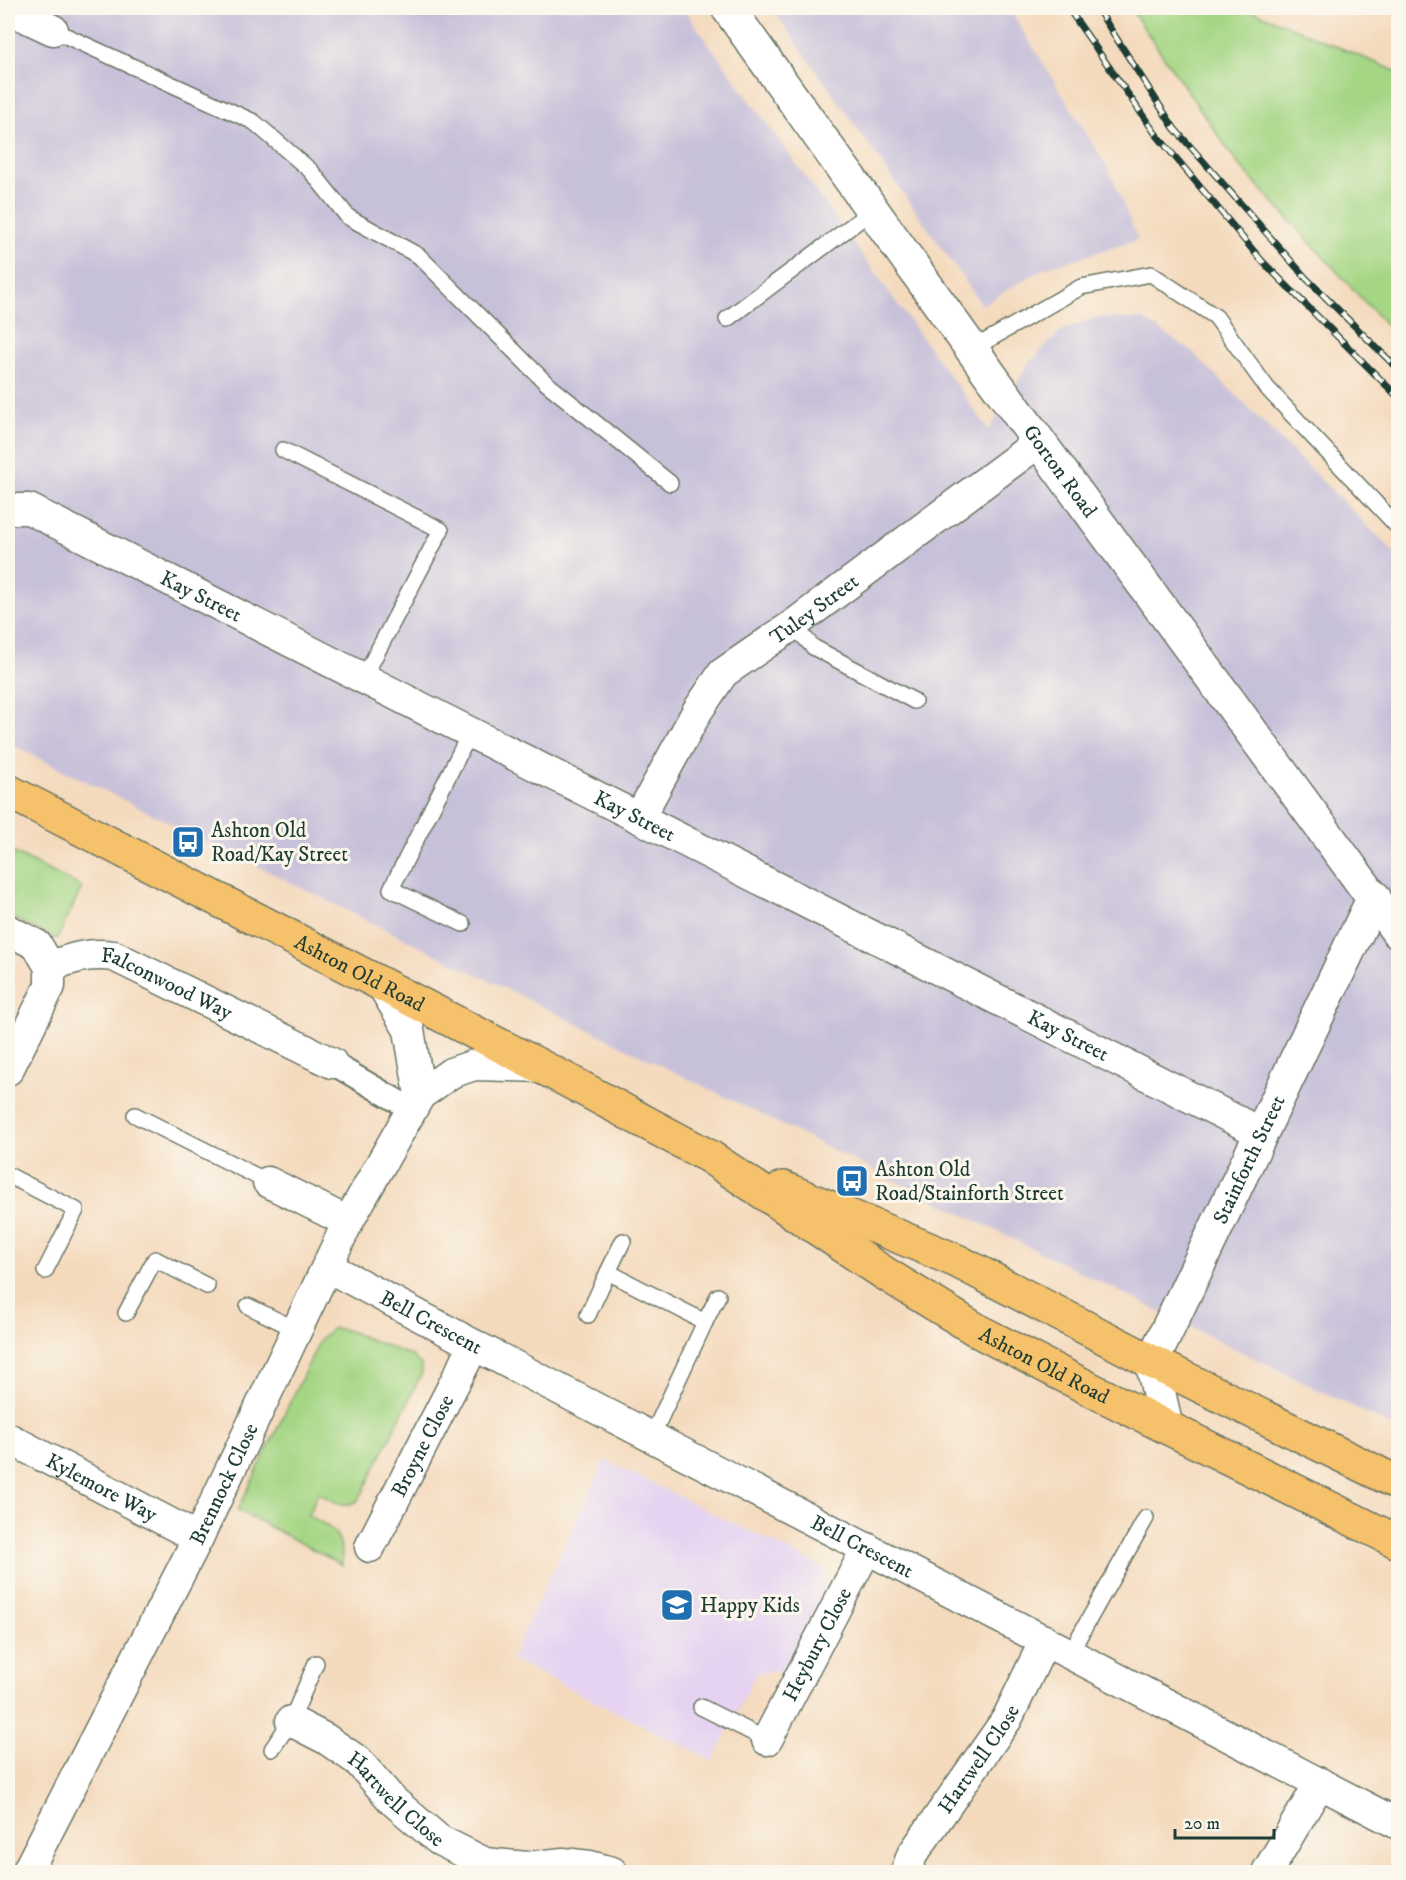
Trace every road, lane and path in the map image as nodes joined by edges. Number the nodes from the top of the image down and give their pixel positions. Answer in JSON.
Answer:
{"nodes":[{"id":1,"x":728,"y":8,"type":"edge"},
{"id":2,"x":8,"y":9,"type":"edge"},
{"id":3,"x":52,"y":30,"type":"joint"},
{"id":4,"x":873,"y":210,"type":"junction"},
{"id":5,"x":727,"y":319,"type":"dead end"},
{"id":6,"x":972,"y":349,"type":"junction"},
{"id":7,"x":1039,"y":442,"type":"junction"},
{"id":8,"x":283,"y":450,"type":"dead end"},
{"id":9,"x":670,"y":483,"type":"dead end"},
{"id":10,"x":8,"y":509,"type":"edge"},
{"id":11,"x":1398,"y":527,"type":"edge"},
{"id":12,"x":793,"y":625,"type":"junction"},
{"id":13,"x":363,"y":679,"type":"junction"},
{"id":14,"x":914,"y":701,"type":"dead end"},
{"id":15,"x":470,"y":733,"type":"junction"},
{"id":16,"x":8,"y":791,"type":"edge"},
{"id":17,"x":639,"y":818,"type":"junction"},
{"id":18,"x":1374,"y":897,"type":"junction"},
{"id":19,"x":463,"y":924,"type":"dead end"},
{"id":20,"x":8,"y":930,"type":"edge"},
{"id":21,"x":1398,"y":932,"type":"edge"},
{"id":22,"x":50,"y":967,"type":"junction"},
{"id":23,"x":382,"y":985,"type":"junction"},
{"id":24,"x":332,"y":1063,"type":"joint"},
{"id":25,"x":543,"y":1067,"type":"junction"},
{"id":26,"x":8,"y":1070,"type":"edge"},
{"id":27,"x":415,"y":1102,"type":"junction"},
{"id":28,"x":135,"y":1115,"type":"dead end"},
{"id":29,"x":1261,"y":1133,"type":"junction"},
{"id":30,"x":710,"y":1157,"type":"junction"},
{"id":31,"x":8,"y":1175,"type":"edge"},
{"id":32,"x":268,"y":1182,"type":"joint"},
{"id":33,"x":348,"y":1222,"type":"junction"},
{"id":34,"x":623,"y":1241,"type":"dead end"},
{"id":35,"x":328,"y":1267,"type":"junction"},
{"id":36,"x":45,"y":1270,"type":"dead end"},
{"id":37,"x":608,"y":1272,"type":"junction"},
{"id":38,"x":207,"y":1286,"type":"dead end"},
{"id":39,"x":718,"y":1296,"type":"dead end"},
{"id":40,"x":248,"y":1306,"type":"dead end"},
{"id":41,"x":126,"y":1313,"type":"dead end"},
{"id":42,"x":588,"y":1315,"type":"dead end"},
{"id":43,"x":705,"y":1322,"type":"junction"},
{"id":44,"x":297,"y":1330,"type":"junction"},
{"id":45,"x":474,"y":1345,"type":"junction"},
{"id":46,"x":1152,"y":1362,"type":"junction"},
{"id":47,"x":1166,"y":1426,"type":"junction"},
{"id":48,"x":652,"y":1436,"type":"junction"},
{"id":49,"x":8,"y":1438,"type":"edge"},
{"id":50,"x":1398,"y":1483,"type":"edge"},
{"id":51,"x":1146,"y":1518,"type":"dead end"},
{"id":52,"x":198,"y":1538,"type":"junction"},
{"id":53,"x":1398,"y":1542,"type":"edge"},
{"id":54,"x":370,"y":1547,"type":"dead end"},
{"id":55,"x":867,"y":1548,"type":"junction"},
{"id":56,"x":1057,"y":1647,"type":"junction"},
{"id":57,"x":316,"y":1662,"type":"dead end"},
{"id":58,"x":701,"y":1707,"type":"dead end"},
{"id":59,"x":291,"y":1721,"type":"junction"},
{"id":60,"x":767,"y":1740,"type":"joint"},
{"id":61,"x":272,"y":1749,"type":"dead end"},
{"id":62,"x":1320,"y":1783,"type":"junction"},
{"id":63,"x":1398,"y":1824,"type":"edge"},
{"id":64,"x":27,"y":1872,"type":"edge"},
{"id":65,"x":612,"y":1872,"type":"edge"},
{"id":66,"x":906,"y":1872,"type":"edge"},
{"id":67,"x":1267,"y":1872,"type":"edge"}],
"edges":[{"from":1,"to":4,"type":"street","name":"Gorton Road"},
{"from":2,"to":3,"type":"street"},
{"from":3,"to":9,"type":"lane"},
{"from":4,"to":5,"type":"lane"},
{"from":4,"to":6,"type":"street","name":"Gorton Road"},
{"from":6,"to":7,"type":"street","name":"Gorton Road"},
{"from":6,"to":11,"type":"lane"},
{"from":7,"to":12,"type":"street","name":"Tuley Street"},
{"from":7,"to":18,"type":"street","name":"Gorton Road"},
{"from":8,"to":13,"type":"lane"},
{"from":10,"to":13,"type":"street","name":"Kay Street"},
{"from":12,"to":14,"type":"lane"},
{"from":12,"to":17,"type":"street","name":"Tuley Street"},
{"from":13,"to":15,"type":"street","name":"Kay Street"},
{"from":15,"to":17,"type":"street","name":"Kay Street"},
{"from":15,"to":19,"type":"lane"},
{"from":16,"to":23,"type":"highway","name":"Ashton Old Road"},
{"from":17,"to":29,"type":"street","name":"Kay Street"},
{"from":18,"to":21,"type":"street","name":"Gorton Road"},
{"from":18,"to":29,"type":"street","name":"Stainforth Street"},
{"from":20,"to":22,"type":"street"},
{"from":22,"to":24,"type":"street","name":"Falconwood Way"},
{"from":22,"to":26,"type":"street"},
{"from":23,"to":25,"type":"highway","name":"Ashton Old Road"},
{"from":23,"to":27,"type":"street"},
{"from":24,"to":27,"type":"street"},
{"from":25,"to":27,"type":"street","name":"Brennock Close"},
{"from":25,"to":30,"type":"highway","name":"Ashton Old Road"},
{"from":27,"to":33,"type":"street","name":"Brennock Close"},
{"from":28,"to":32,"type":"lane"},
{"from":29,"to":46,"type":"street","name":"Stainforth Street"},
{"from":30,"to":46,"type":"highway","name":"Ashton Old Road"},
{"from":30,"to":47,"type":"highway","name":"Ashton Old Road"},
{"from":31,"to":36,"type":"lane"},
{"from":32,"to":33,"type":"street"},
{"from":33,"to":35,"type":"street","name":"Brennock Close"},
{"from":34,"to":37,"type":"lane"},
{"from":35,"to":44,"type":"street","name":"Brennock Close"},
{"from":35,"to":45,"type":"street","name":"Bell Crescent"},
{"from":37,"to":42,"type":"lane"},
{"from":37,"to":43,"type":"lane"},
{"from":38,"to":41,"type":"lane"},
{"from":39,"to":43,"type":"lane"},
{"from":40,"to":44,"type":"lane"},
{"from":43,"to":48,"type":"lane"},
{"from":44,"to":52,"type":"street","name":"Brennock Close"},
{"from":45,"to":48,"type":"street","name":"Bell Crescent"},
{"from":45,"to":54,"type":"street","name":"Broyne Close"},
{"from":46,"to":47,"type":"street"},
{"from":46,"to":50,"type":"highway","name":"Ashton Old Road"},
{"from":47,"to":53,"type":"highway","name":"Ashton Old Road"},
{"from":48,"to":55,"type":"street","name":"Bell Crescent"},
{"from":49,"to":52,"type":"street","name":"Kylemore Way"},
{"from":51,"to":56,"type":"lane"},
{"from":52,"to":64,"type":"street","name":"Brennock Close"},
{"from":55,"to":56,"type":"street","name":"Bell Crescent"},
{"from":55,"to":60,"type":"street","name":"Heybury Close"},
{"from":56,"to":62,"type":"street","name":"Bell Crescent"},
{"from":56,"to":66,"type":"street","name":"Hartwell Close"},
{"from":57,"to":59,"type":"lane"},
{"from":58,"to":60,"type":"lane"},
{"from":59,"to":61,"type":"lane"},
{"from":59,"to":65,"type":"street","name":"Hartwell Close"},
{"from":62,"to":63,"type":"street","name":"Bell Crescent"},
{"from":62,"to":67,"type":"street"}]}
